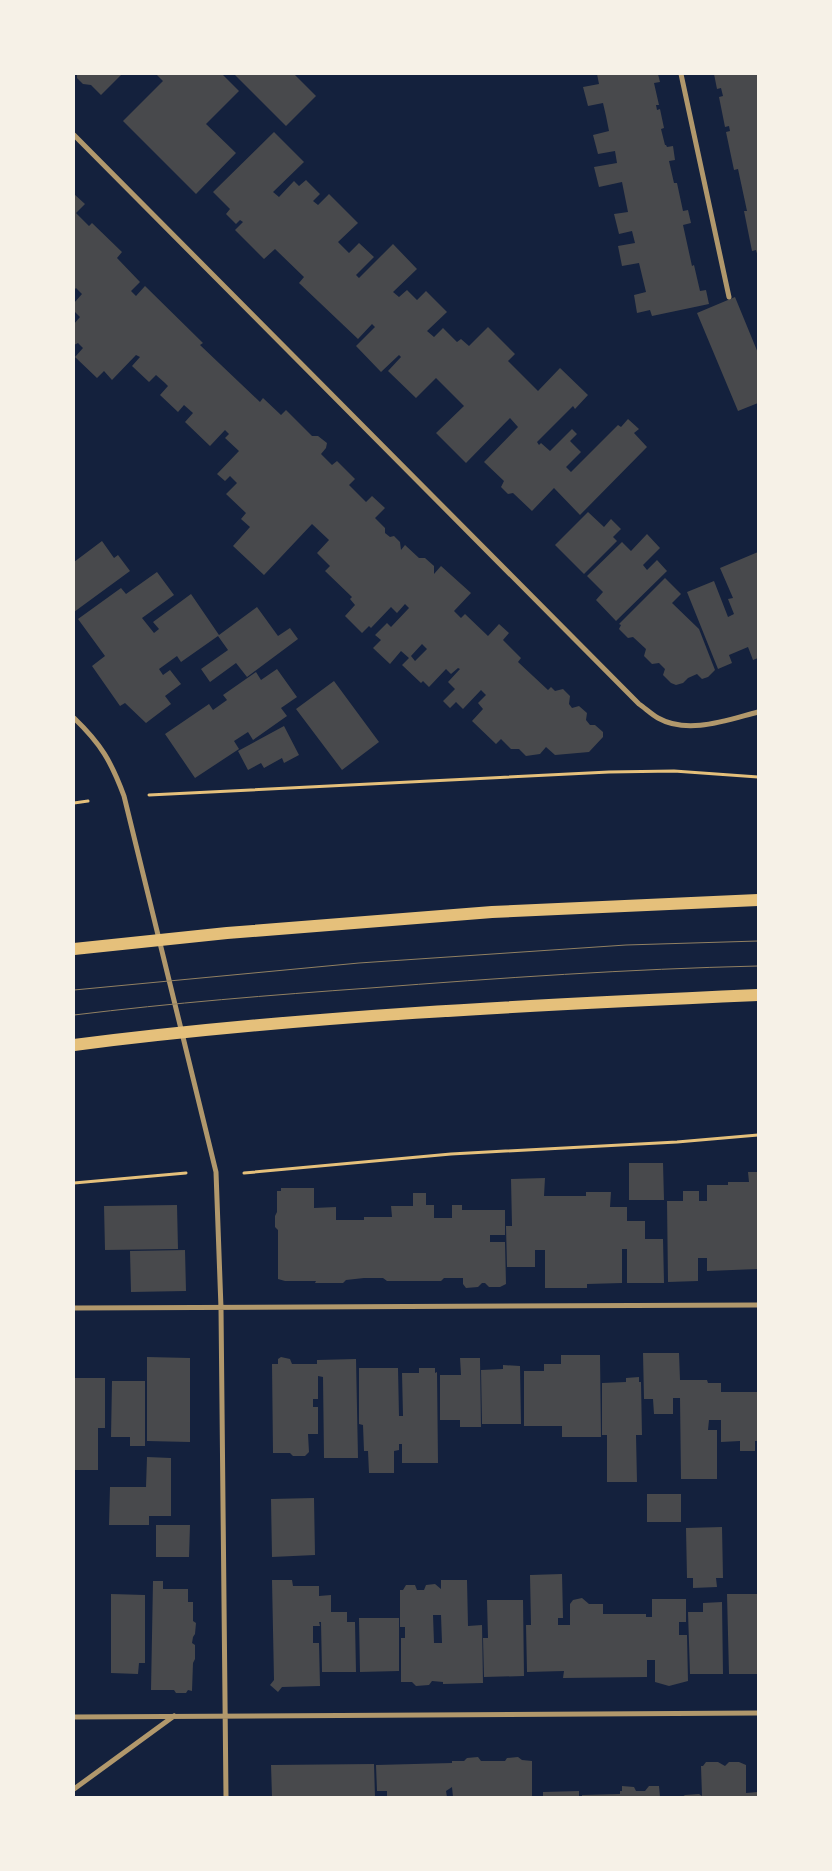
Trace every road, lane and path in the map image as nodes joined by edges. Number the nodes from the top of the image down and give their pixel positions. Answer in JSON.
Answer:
{"nodes":[{"id":1,"x":681,"y":74,"type":"edge"},
{"id":2,"x":74,"y":135,"type":"edge"},
{"id":3,"x":729,"y":297,"type":"dead end"},
{"id":4,"x":758,"y":712,"type":"edge"},
{"id":5,"x":74,"y":718,"type":"edge"},
{"id":6,"x":758,"y":777,"type":"edge"},
{"id":7,"x":149,"y":795,"type":"dead end"},
{"id":8,"x":88,"y":801,"type":"dead end"},
{"id":9,"x":74,"y":803,"type":"edge"},
{"id":10,"x":758,"y":900,"type":"edge"},
{"id":11,"x":74,"y":949,"type":"edge"},
{"id":12,"x":758,"y":995,"type":"edge"},
{"id":13,"x":74,"y":1045,"type":"edge"},
{"id":14,"x":758,"y":1136,"type":"edge"},
{"id":15,"x":186,"y":1173,"type":"dead end"},
{"id":16,"x":244,"y":1174,"type":"dead end"},
{"id":17,"x":74,"y":1183,"type":"edge"},
{"id":18,"x":758,"y":1305,"type":"edge"},
{"id":19,"x":74,"y":1308,"type":"edge"},
{"id":20,"x":221,"y":1308,"type":"junction"},
{"id":21,"x":758,"y":1713,"type":"edge"},
{"id":22,"x":174,"y":1716,"type":"junction"},
{"id":23,"x":225,"y":1716,"type":"junction"},
{"id":24,"x":74,"y":1717,"type":"edge"},
{"id":25,"x":74,"y":1789,"type":"edge"},
{"id":26,"x":226,"y":1797,"type":"edge"}],
"edges":[{"from":1,"to":3,"type":"street"},
{"from":2,"to":4,"type":"street"},
{"from":5,"to":20,"type":"street"},
{"from":6,"to":7,"type":"path"},
{"from":8,"to":9,"type":"path"},
{"from":10,"to":11,"type":"main road"},
{"from":12,"to":13,"type":"main road"},
{"from":14,"to":16,"type":"path"},
{"from":15,"to":17,"type":"path"},
{"from":18,"to":20,"type":"street"},
{"from":19,"to":20,"type":"street"},
{"from":20,"to":23,"type":"street"},
{"from":21,"to":23,"type":"street"},
{"from":22,"to":23,"type":"street"},
{"from":22,"to":24,"type":"street"},
{"from":22,"to":25,"type":"street"},
{"from":23,"to":26,"type":"street"}]}
